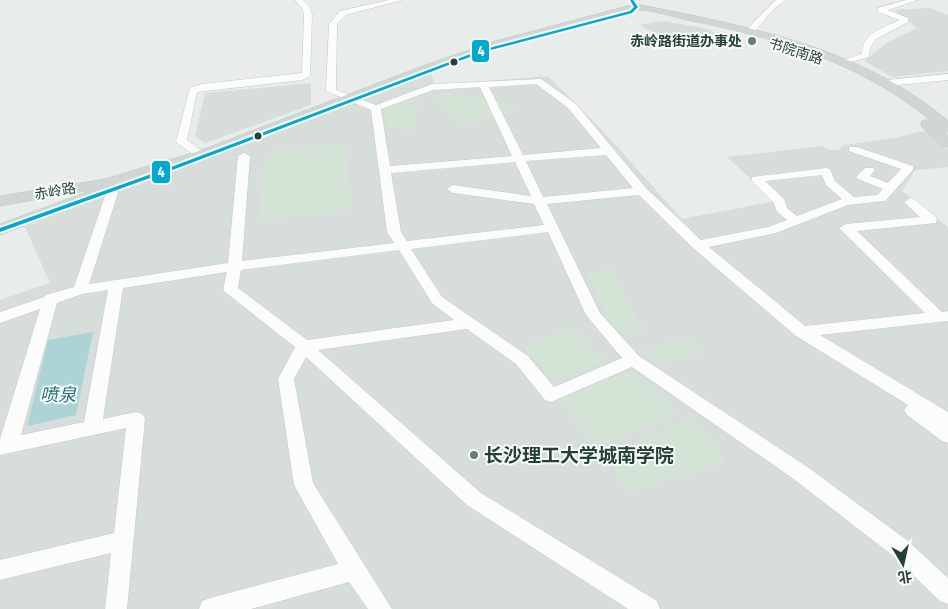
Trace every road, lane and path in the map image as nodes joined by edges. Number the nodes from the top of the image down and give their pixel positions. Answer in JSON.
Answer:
{"nodes":[{"id":1,"x":298,"y":0,"type":"edge"},
{"id":2,"x":398,"y":0,"type":"edge"},
{"id":3,"x":781,"y":0,"type":"edge"},
{"id":4,"x":914,"y":0,"type":"edge"},
{"id":5,"x":627,"y":6,"type":"edge"},
{"id":6,"x":750,"y":31,"type":"junction"},
{"id":7,"x":846,"y":62,"type":"junction"},
{"id":8,"x":948,"y":77,"type":"edge"},
{"id":9,"x":887,"y":83,"type":"junction"},
{"id":10,"x":483,"y":84,"type":"junction"},
{"id":11,"x":351,"y":98,"type":"junction"},
{"id":12,"x":376,"y":108,"type":"junction"},
{"id":13,"x":948,"y":128,"type":"edge"},
{"id":14,"x":948,"y":144,"type":"edge"},
{"id":15,"x":853,"y":149,"type":"dead end"},
{"id":16,"x":610,"y":151,"type":"junction"},
{"id":17,"x":201,"y":155,"type":"junction"},
{"id":18,"x":244,"y":156,"type":"dead end"},
{"id":19,"x":518,"y":159,"type":"junction"},
{"id":20,"x":385,"y":170,"type":"junction"},
{"id":21,"x":869,"y":170,"type":"dead end"},
{"id":22,"x":891,"y":188,"type":"junction"},
{"id":23,"x":453,"y":189,"type":"dead end"},
{"id":24,"x":111,"y":191,"type":"junction"},
{"id":25,"x":642,"y":191,"type":"junction"},
{"id":26,"x":0,"y":201,"type":"edge"},
{"id":27,"x":539,"y":201,"type":"junction"},
{"id":28,"x":851,"y":201,"type":"junction"},
{"id":29,"x":910,"y":202,"type":"dead end"},
{"id":30,"x":0,"y":208,"type":"edge"},
{"id":31,"x":796,"y":221,"type":"junction"},
{"id":32,"x":552,"y":228,"type":"junction"},
{"id":33,"x":0,"y":230,"type":"edge"},
{"id":34,"x":698,"y":245,"type":"junction"},
{"id":35,"x":403,"y":246,"type":"junction"},
{"id":36,"x":235,"y":266,"type":"junction"},
{"id":37,"x":116,"y":284,"type":"junction"},
{"id":38,"x":80,"y":290,"type":"junction"},
{"id":39,"x":51,"y":298,"type":"junction"},
{"id":40,"x":943,"y":316,"type":"edge"},
{"id":41,"x":0,"y":318,"type":"edge"},
{"id":42,"x":469,"y":323,"type":"junction"},
{"id":43,"x":802,"y":332,"type":"junction"},
{"id":44,"x":304,"y":346,"type":"junction"},
{"id":45,"x":633,"y":360,"type":"junction"},
{"id":46,"x":948,"y":421,"type":"edge"},
{"id":47,"x":92,"y":428,"type":"junction"},
{"id":48,"x":948,"y":436,"type":"edge"},
{"id":49,"x":5,"y":447,"type":"edge"},
{"id":50,"x":123,"y":540,"type":"junction"},
{"id":51,"x":0,"y":570,"type":"edge"},
{"id":52,"x":354,"y":570,"type":"junction"},
{"id":53,"x":948,"y":593,"type":"edge"},
{"id":54,"x":116,"y":609,"type":"edge"},
{"id":55,"x":210,"y":609,"type":"edge"},
{"id":56,"x":381,"y":609,"type":"edge"},
{"id":57,"x":649,"y":609,"type":"edge"}],
"edges":[{"from":1,"to":17,"type":"street"},
{"from":2,"to":11,"type":"street"},
{"from":3,"to":6,"type":"street"},
{"from":4,"to":7,"type":"street"},
{"from":5,"to":6,"type":"main road","name":"书院南路"},
{"from":5,"to":11,"type":"main road","name":"赤岭路"},
{"from":5,"to":14,"type":"main road","name":"书院南路"},
{"from":6,"to":7,"type":"main road","name":"书院南路"},
{"from":7,"to":9,"type":"main road","name":"书院南路"},
{"from":8,"to":9,"type":"street"},
{"from":9,"to":13,"type":"main road","name":"书院南路"},
{"from":10,"to":12,"type":"street"},
{"from":10,"to":16,"type":"street"},
{"from":10,"to":19,"type":"street"},
{"from":11,"to":12,"type":"street"},
{"from":11,"to":17,"type":"main road","name":"赤岭路"},
{"from":11,"to":24,"type":"main road","name":"赤岭路"},
{"from":12,"to":20,"type":"street"},
{"from":15,"to":22,"type":"street"},
{"from":16,"to":19,"type":"street"},
{"from":16,"to":25,"type":"street"},
{"from":17,"to":26,"type":"main road","name":"赤岭路"},
{"from":18,"to":36,"type":"street"},
{"from":19,"to":20,"type":"street"},
{"from":19,"to":27,"type":"street"},
{"from":20,"to":35,"type":"street"},
{"from":21,"to":22,"type":"street"},
{"from":22,"to":28,"type":"street"},
{"from":23,"to":27,"type":"street"},
{"from":24,"to":30,"type":"main road"},
{"from":24,"to":33,"type":"main road","name":"赤岭路"},
{"from":24,"to":38,"type":"street"},
{"from":25,"to":27,"type":"street"},
{"from":25,"to":34,"type":"street"},
{"from":27,"to":32,"type":"street"},
{"from":28,"to":31,"type":"street"},
{"from":28,"to":31,"type":"street"},
{"from":29,"to":40,"type":"street"},
{"from":31,"to":34,"type":"street"},
{"from":32,"to":35,"type":"street"},
{"from":32,"to":45,"type":"street"},
{"from":34,"to":43,"type":"street"},
{"from":35,"to":36,"type":"street"},
{"from":35,"to":42,"type":"street"},
{"from":36,"to":37,"type":"street"},
{"from":36,"to":44,"type":"street"},
{"from":37,"to":38,"type":"street"},
{"from":37,"to":47,"type":"street"},
{"from":38,"to":39,"type":"street"},
{"from":39,"to":41,"type":"street"},
{"from":39,"to":49,"type":"street"},
{"from":40,"to":43,"type":"street"},
{"from":42,"to":44,"type":"street"},
{"from":42,"to":45,"type":"street"},
{"from":43,"to":46,"type":"street"},
{"from":43,"to":48,"type":"street"},
{"from":44,"to":52,"type":"street"},
{"from":44,"to":57,"type":"street"},
{"from":45,"to":53,"type":"street"},
{"from":47,"to":49,"type":"street"},
{"from":47,"to":50,"type":"street"},
{"from":50,"to":51,"type":"street"},
{"from":50,"to":54,"type":"street"},
{"from":52,"to":55,"type":"street"},
{"from":52,"to":56,"type":"street"}]}
